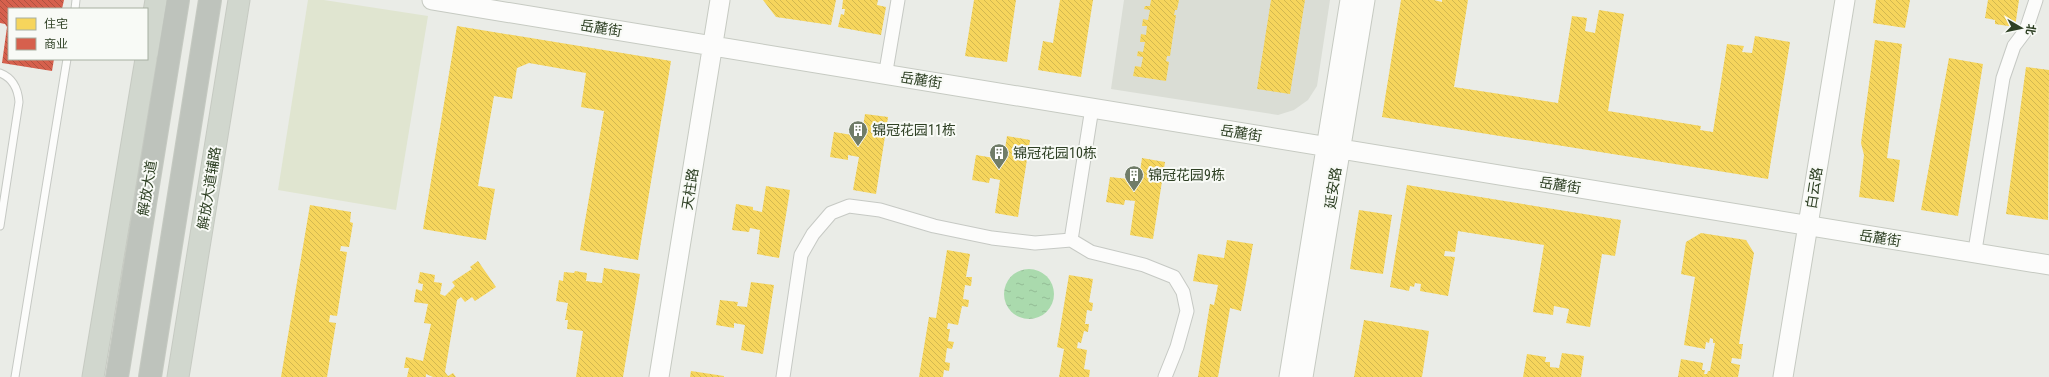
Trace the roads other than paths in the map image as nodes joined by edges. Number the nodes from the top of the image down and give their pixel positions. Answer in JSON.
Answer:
{"nodes":[{"id":1,"x":156,"y":0,"type":"edge"},
{"id":2,"x":178,"y":0,"type":"edge"},
{"id":3,"x":222,"y":0,"type":"edge"},
{"id":4,"x":239,"y":0,"type":"edge"},
{"id":5,"x":432,"y":0,"type":"edge"},
{"id":6,"x":488,"y":0,"type":"edge"},
{"id":7,"x":720,"y":0,"type":"edge"},
{"id":8,"x":898,"y":0,"type":"edge"},
{"id":9,"x":1350,"y":0,"type":"edge"},
{"id":10,"x":1365,"y":0,"type":"edge"},
{"id":11,"x":1838,"y":0,"type":"edge"},
{"id":12,"x":1845,"y":0,"type":"edge"},
{"id":13,"x":2036,"y":0,"type":"edge"},
{"id":14,"x":209,"y":10,"type":"edge"},
{"id":15,"x":714,"y":42,"type":"junction"},
{"id":16,"x":148,"y":48,"type":"edge"},
{"id":17,"x":67,"y":60,"type":"edge"},
{"id":18,"x":146,"y":60,"type":"edge"},
{"id":19,"x":887,"y":65,"type":"junction"},
{"id":20,"x":0,"y":73,"type":"edge"},
{"id":21,"x":1092,"y":108,"type":"junction"},
{"id":22,"x":1334,"y":143,"type":"junction"},
{"id":23,"x":1805,"y":221,"type":"junction"},
{"id":24,"x":0,"y":226,"type":"edge"},
{"id":25,"x":1071,"y":240,"type":"junction"},
{"id":26,"x":1976,"y":244,"type":"junction"},
{"id":27,"x":2049,"y":256,"type":"edge"},
{"id":28,"x":2049,"y":265,"type":"edge"},
{"id":29,"x":15,"y":377,"type":"edge"},
{"id":30,"x":93,"y":377,"type":"edge"},
{"id":31,"x":117,"y":377,"type":"edge"},
{"id":32,"x":150,"y":377,"type":"edge"},
{"id":33,"x":178,"y":377,"type":"edge"},
{"id":34,"x":659,"y":377,"type":"edge"},
{"id":35,"x":783,"y":377,"type":"edge"},
{"id":36,"x":1165,"y":377,"type":"edge"},
{"id":37,"x":1288,"y":377,"type":"edge"},
{"id":38,"x":1303,"y":377,"type":"edge"},
{"id":39,"x":1776,"y":377,"type":"edge"},
{"id":40,"x":1783,"y":377,"type":"edge"}],
"edges":[{"from":1,"to":16,"type":"main road"},
{"from":2,"to":31,"type":"highway","name":"解放大道"},
{"from":3,"to":14,"type":"highway"},
{"from":4,"to":33,"type":"main road","name":"解放大道辅路"},
{"from":5,"to":15,"type":"street","name":"岳麓街"},
{"from":6,"to":15,"type":"street","name":"岳麓街"},
{"from":7,"to":15,"type":"street","name":"天柱路"},
{"from":8,"to":19,"type":"street"},
{"from":9,"to":22,"type":"street","name":"延安路"},
{"from":10,"to":22,"type":"street","name":"延安路"},
{"from":11,"to":23,"type":"street","name":"白云路"},
{"from":12,"to":23,"type":"street","name":"白云路"},
{"from":13,"to":26,"type":"street"},
{"from":14,"to":32,"type":"highway"},
{"from":15,"to":19,"type":"street","name":"岳麓街"},
{"from":15,"to":21,"type":"street","name":"岳麓街"},
{"from":15,"to":34,"type":"street","name":"天柱路"},
{"from":17,"to":29,"type":"lane"},
{"from":18,"to":30,"type":"main road"},
{"from":19,"to":22,"type":"street","name":"岳麓街"},
{"from":20,"to":24,"type":"lane"},
{"from":21,"to":22,"type":"street","name":"岳麓街"},
{"from":21,"to":25,"type":"street"},
{"from":22,"to":23,"type":"street","name":"岳麓街"},
{"from":22,"to":37,"type":"street","name":"延安路"},
{"from":22,"to":38,"type":"street","name":"延安路"},
{"from":23,"to":26,"type":"street","name":"岳麓街"},
{"from":23,"to":28,"type":"street","name":"岳麓街"},
{"from":23,"to":39,"type":"street","name":"白云路"},
{"from":23,"to":40,"type":"street","name":"白云路"},
{"from":25,"to":35,"type":"street"},
{"from":25,"to":36,"type":"street"},
{"from":26,"to":27,"type":"street","name":"岳麓街"}]}
